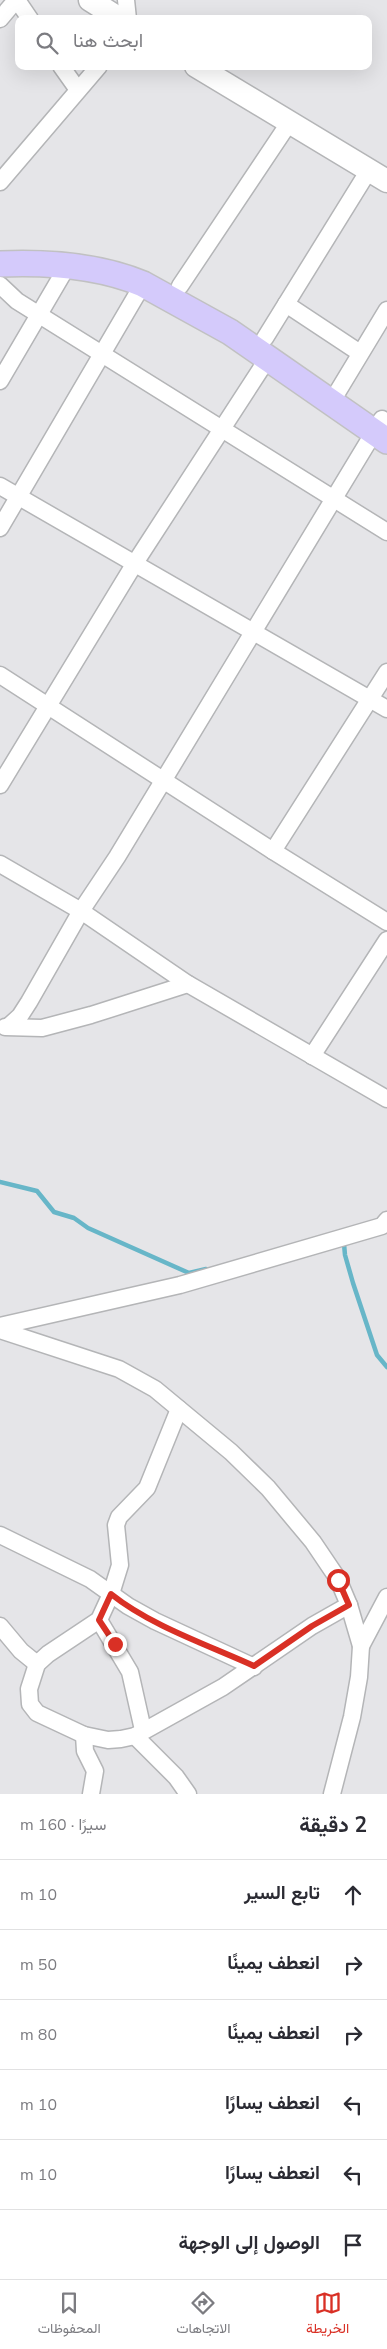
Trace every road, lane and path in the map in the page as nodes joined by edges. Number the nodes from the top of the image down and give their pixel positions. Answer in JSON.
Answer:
{"nodes":[{"id":1,"x":17,"y":0,"type":"edge"},
{"id":2,"x":90,"y":0,"type":"edge"},
{"id":3,"x":126,"y":0,"type":"edge"},
{"id":4,"x":27,"y":15,"type":"edge"},
{"id":5,"x":114,"y":15,"type":"edge"},
{"id":6,"x":128,"y":15,"type":"edge"},
{"id":7,"x":0,"y":19,"type":"edge"},
{"id":8,"x":65,"y":70,"type":"edge"},
{"id":9,"x":96,"y":70,"type":"edge"},
{"id":10,"x":202,"y":70,"type":"edge"},
{"id":11,"x":78,"y":90,"type":"junction"},
{"id":12,"x":289,"y":124,"type":"junction"},
{"id":13,"x":378,"y":176,"type":"edge"},
{"id":14,"x":0,"y":182,"type":"edge"},
{"id":15,"x":0,"y":251,"type":"edge"},
{"id":16,"x":0,"y":264,"type":"edge"},
{"id":17,"x":68,"y":265,"type":"junction"},
{"id":18,"x":143,"y":284,"type":"junction"},
{"id":19,"x":0,"y":285,"type":"edge"},
{"id":20,"x":180,"y":286,"type":"junction"},
{"id":21,"x":286,"y":304,"type":"junction"},
{"id":22,"x":387,"y":310,"type":"edge"},
{"id":23,"x":39,"y":314,"type":"junction"},
{"id":24,"x":267,"y":348,"type":"junction"},
{"id":25,"x":102,"y":352,"type":"junction"},
{"id":26,"x":360,"y":353,"type":"junction"},
{"id":27,"x":0,"y":381,"type":"edge"},
{"id":28,"x":335,"y":394,"type":"junction"},
{"id":29,"x":382,"y":428,"type":"edge"},
{"id":30,"x":222,"y":429,"type":"junction"},
{"id":31,"x":0,"y":486,"type":"edge"},
{"id":32,"x":19,"y":498,"type":"junction"},
{"id":33,"x":332,"y":500,"type":"junction"},
{"id":34,"x":0,"y":528,"type":"edge"},
{"id":35,"x":387,"y":532,"type":"edge"},
{"id":36,"x":135,"y":563,"type":"junction"},
{"id":37,"x":254,"y":633,"type":"junction"},
{"id":38,"x":387,"y":672,"type":"edge"},
{"id":39,"x":0,"y":675,"type":"edge"},
{"id":40,"x":369,"y":699,"type":"junction"},
{"id":41,"x":48,"y":705,"type":"junction"},
{"id":42,"x":387,"y":709,"type":"edge"},
{"id":43,"x":163,"y":781,"type":"junction"},
{"id":44,"x":0,"y":785,"type":"edge"},
{"id":45,"x":273,"y":851,"type":"junction"},
{"id":46,"x":0,"y":864,"type":"edge"},
{"id":47,"x":81,"y":911,"type":"junction"},
{"id":48,"x":387,"y":922,"type":"edge"},
{"id":49,"x":387,"y":940,"type":"edge"},
{"id":50,"x":188,"y":984,"type":"junction"},
{"id":51,"x":4,"y":1027,"type":"edge"},
{"id":52,"x":312,"y":1056,"type":"junction"},
{"id":53,"x":387,"y":1099,"type":"edge"},
{"id":54,"x":385,"y":1226,"type":"edge"},
{"id":55,"x":0,"y":1326,"type":"edge"},
{"id":56,"x":0,"y":1330,"type":"edge"},
{"id":57,"x":179,"y":1409,"type":"junction"},
{"id":58,"x":0,"y":1535,"type":"edge"},
{"id":59,"x":111,"y":1594,"type":"junction"},
{"id":60,"x":387,"y":1597,"type":"edge"},
{"id":61,"x":349,"y":1605,"type":"junction"},
{"id":62,"x":99,"y":1620,"type":"junction"},
{"id":63,"x":0,"y":1626,"type":"edge"},
{"id":64,"x":362,"y":1646,"type":"junction"},
{"id":65,"x":37,"y":1664,"type":"junction"},
{"id":66,"x":254,"y":1666,"type":"junction"},
{"id":67,"x":139,"y":1733,"type":"junction"},
{"id":68,"x":84,"y":1735,"type":"junction"},
{"id":69,"x":91,"y":1794,"type":"edge"},
{"id":70,"x":188,"y":1794,"type":"edge"},
{"id":71,"x":332,"y":1794,"type":"edge"}],
"edges":[{"from":1,"to":4,"type":"street"},
{"from":1,"to":7,"type":"street"},
{"from":2,"to":5,"type":"street"},
{"from":3,"to":6,"type":"street"},
{"from":8,"to":11,"type":"street"},
{"from":9,"to":11,"type":"street"},
{"from":10,"to":12,"type":"street"},
{"from":11,"to":14,"type":"street"},
{"from":12,"to":13,"type":"street"},
{"from":12,"to":20,"type":"street"},
{"from":13,"to":21,"type":"street"},
{"from":15,"to":20,"type":"main road"},
{"from":16,"to":17,"type":"main road"},
{"from":17,"to":18,"type":"main road"},
{"from":17,"to":23,"type":"street"},
{"from":18,"to":24,"type":"main road"},
{"from":18,"to":25,"type":"street"},
{"from":19,"to":23,"type":"street"},
{"from":20,"to":24,"type":"main road"},
{"from":21,"to":24,"type":"street"},
{"from":21,"to":26,"type":"street"},
{"from":22,"to":26,"type":"street"},
{"from":23,"to":25,"type":"street"},
{"from":23,"to":27,"type":"street"},
{"from":24,"to":28,"type":"main road"},
{"from":24,"to":30,"type":"street"},
{"from":25,"to":30,"type":"street"},
{"from":25,"to":32,"type":"street"},
{"from":26,"to":28,"type":"street"},
{"from":28,"to":29,"type":"main road"},
{"from":29,"to":33,"type":"street"},
{"from":30,"to":33,"type":"street"},
{"from":30,"to":36,"type":"street"},
{"from":31,"to":32,"type":"street"},
{"from":32,"to":34,"type":"street"},
{"from":32,"to":36,"type":"street"},
{"from":33,"to":35,"type":"street"},
{"from":33,"to":37,"type":"street"},
{"from":36,"to":37,"type":"street"},
{"from":36,"to":41,"type":"street"},
{"from":37,"to":40,"type":"street"},
{"from":37,"to":43,"type":"street"},
{"from":38,"to":40,"type":"street"},
{"from":39,"to":41,"type":"street"},
{"from":40,"to":42,"type":"street"},
{"from":40,"to":45,"type":"street"},
{"from":41,"to":43,"type":"street"},
{"from":41,"to":44,"type":"street"},
{"from":43,"to":45,"type":"street"},
{"from":43,"to":47,"type":"street"},
{"from":45,"to":48,"type":"street"},
{"from":46,"to":47,"type":"street"},
{"from":47,"to":50,"type":"street"},
{"from":47,"to":51,"type":"street"},
{"from":49,"to":52,"type":"street"},
{"from":50,"to":51,"type":"street"},
{"from":50,"to":52,"type":"street"},
{"from":52,"to":53,"type":"street"},
{"from":54,"to":55,"type":"street"},
{"from":56,"to":57,"type":"street"},
{"from":57,"to":59,"type":"street"},
{"from":57,"to":61,"type":"street"},
{"from":58,"to":59,"type":"street"},
{"from":59,"to":62,"type":"street"},
{"from":59,"to":66,"type":"street"},
{"from":60,"to":64,"type":"street"},
{"from":61,"to":64,"type":"street"},
{"from":61,"to":66,"type":"street"},
{"from":62,"to":65,"type":"street"},
{"from":62,"to":67,"type":"street"},
{"from":63,"to":65,"type":"street"},
{"from":64,"to":71,"type":"street"},
{"from":65,"to":68,"type":"street"},
{"from":66,"to":67,"type":"street"},
{"from":67,"to":68,"type":"street"},
{"from":67,"to":70,"type":"street"},
{"from":68,"to":69,"type":"street"}]}
